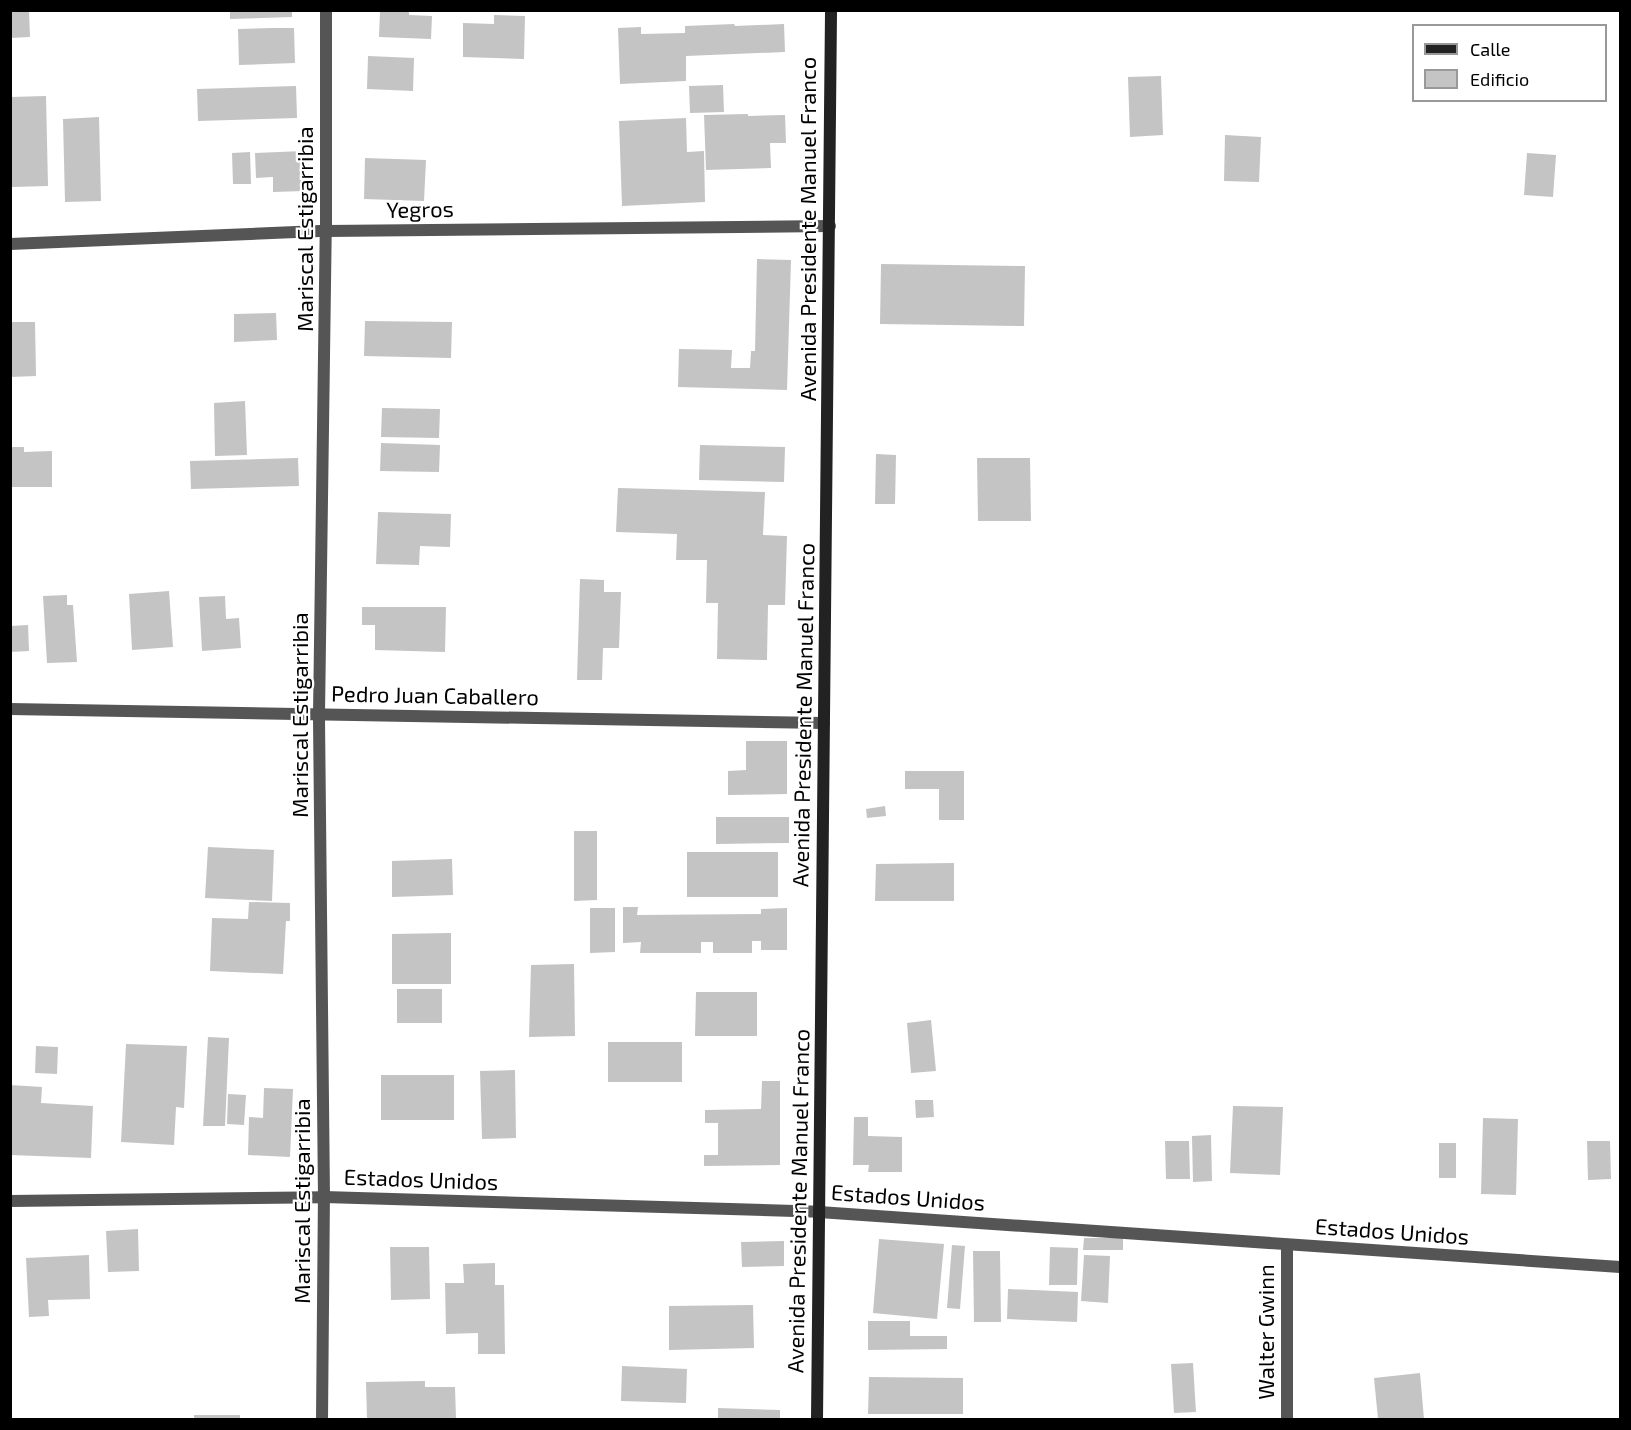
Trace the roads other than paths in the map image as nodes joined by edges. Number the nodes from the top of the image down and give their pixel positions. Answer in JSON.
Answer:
{"nodes":[{"id":1,"x":326,"y":10,"type":"edge"},
{"id":2,"x":831,"y":10,"type":"edge"},
{"id":3,"x":830,"y":226,"type":"junction"},
{"id":4,"x":326,"y":231,"type":"junction"},
{"id":5,"x":10,"y":244,"type":"edge"},
{"id":6,"x":10,"y":709,"type":"edge"},
{"id":7,"x":319,"y":714,"type":"junction"},
{"id":8,"x":824,"y":723,"type":"junction"},
{"id":9,"x":324,"y":1197,"type":"junction"},
{"id":10,"x":10,"y":1201,"type":"edge"},
{"id":11,"x":819,"y":1212,"type":"junction"},
{"id":12,"x":1287,"y":1245,"type":"junction"},
{"id":13,"x":1620,"y":1268,"type":"edge"},
{"id":14,"x":322,"y":1419,"type":"edge"},
{"id":15,"x":817,"y":1419,"type":"edge"},
{"id":16,"x":1287,"y":1419,"type":"edge"}],
"edges":[{"from":1,"to":4,"type":"street","name":"Mariscal Estigarribia"},
{"from":2,"to":3,"type":"main road","name":"Avenida Presidente Manuel Franco"},
{"from":3,"to":4,"type":"street","name":"Yegros"},
{"from":3,"to":8,"type":"main road","name":"Avenida Presidente Manuel Franco"},
{"from":4,"to":5,"type":"street","name":"Yegros"},
{"from":4,"to":7,"type":"street","name":"Mariscal Estigarribia"},
{"from":6,"to":7,"type":"street","name":"Pedro Juan Caballero"},
{"from":7,"to":8,"type":"street","name":"Pedro Juan Caballero"},
{"from":7,"to":9,"type":"street","name":"Mariscal Estigarribia"},
{"from":8,"to":11,"type":"main road","name":"Avenida Presidente Manuel Franco"},
{"from":9,"to":10,"type":"street","name":"Estados Unidos"},
{"from":9,"to":11,"type":"street","name":"Estados Unidos"},
{"from":9,"to":14,"type":"street","name":"Mariscal Estigarribia"},
{"from":11,"to":12,"type":"street","name":"Estados Unidos"},
{"from":11,"to":15,"type":"main road","name":"Avenida Presidente Manuel Franco"},
{"from":12,"to":13,"type":"street","name":"Estados Unidos"},
{"from":12,"to":16,"type":"street","name":"Walter Gwinn"}]}
